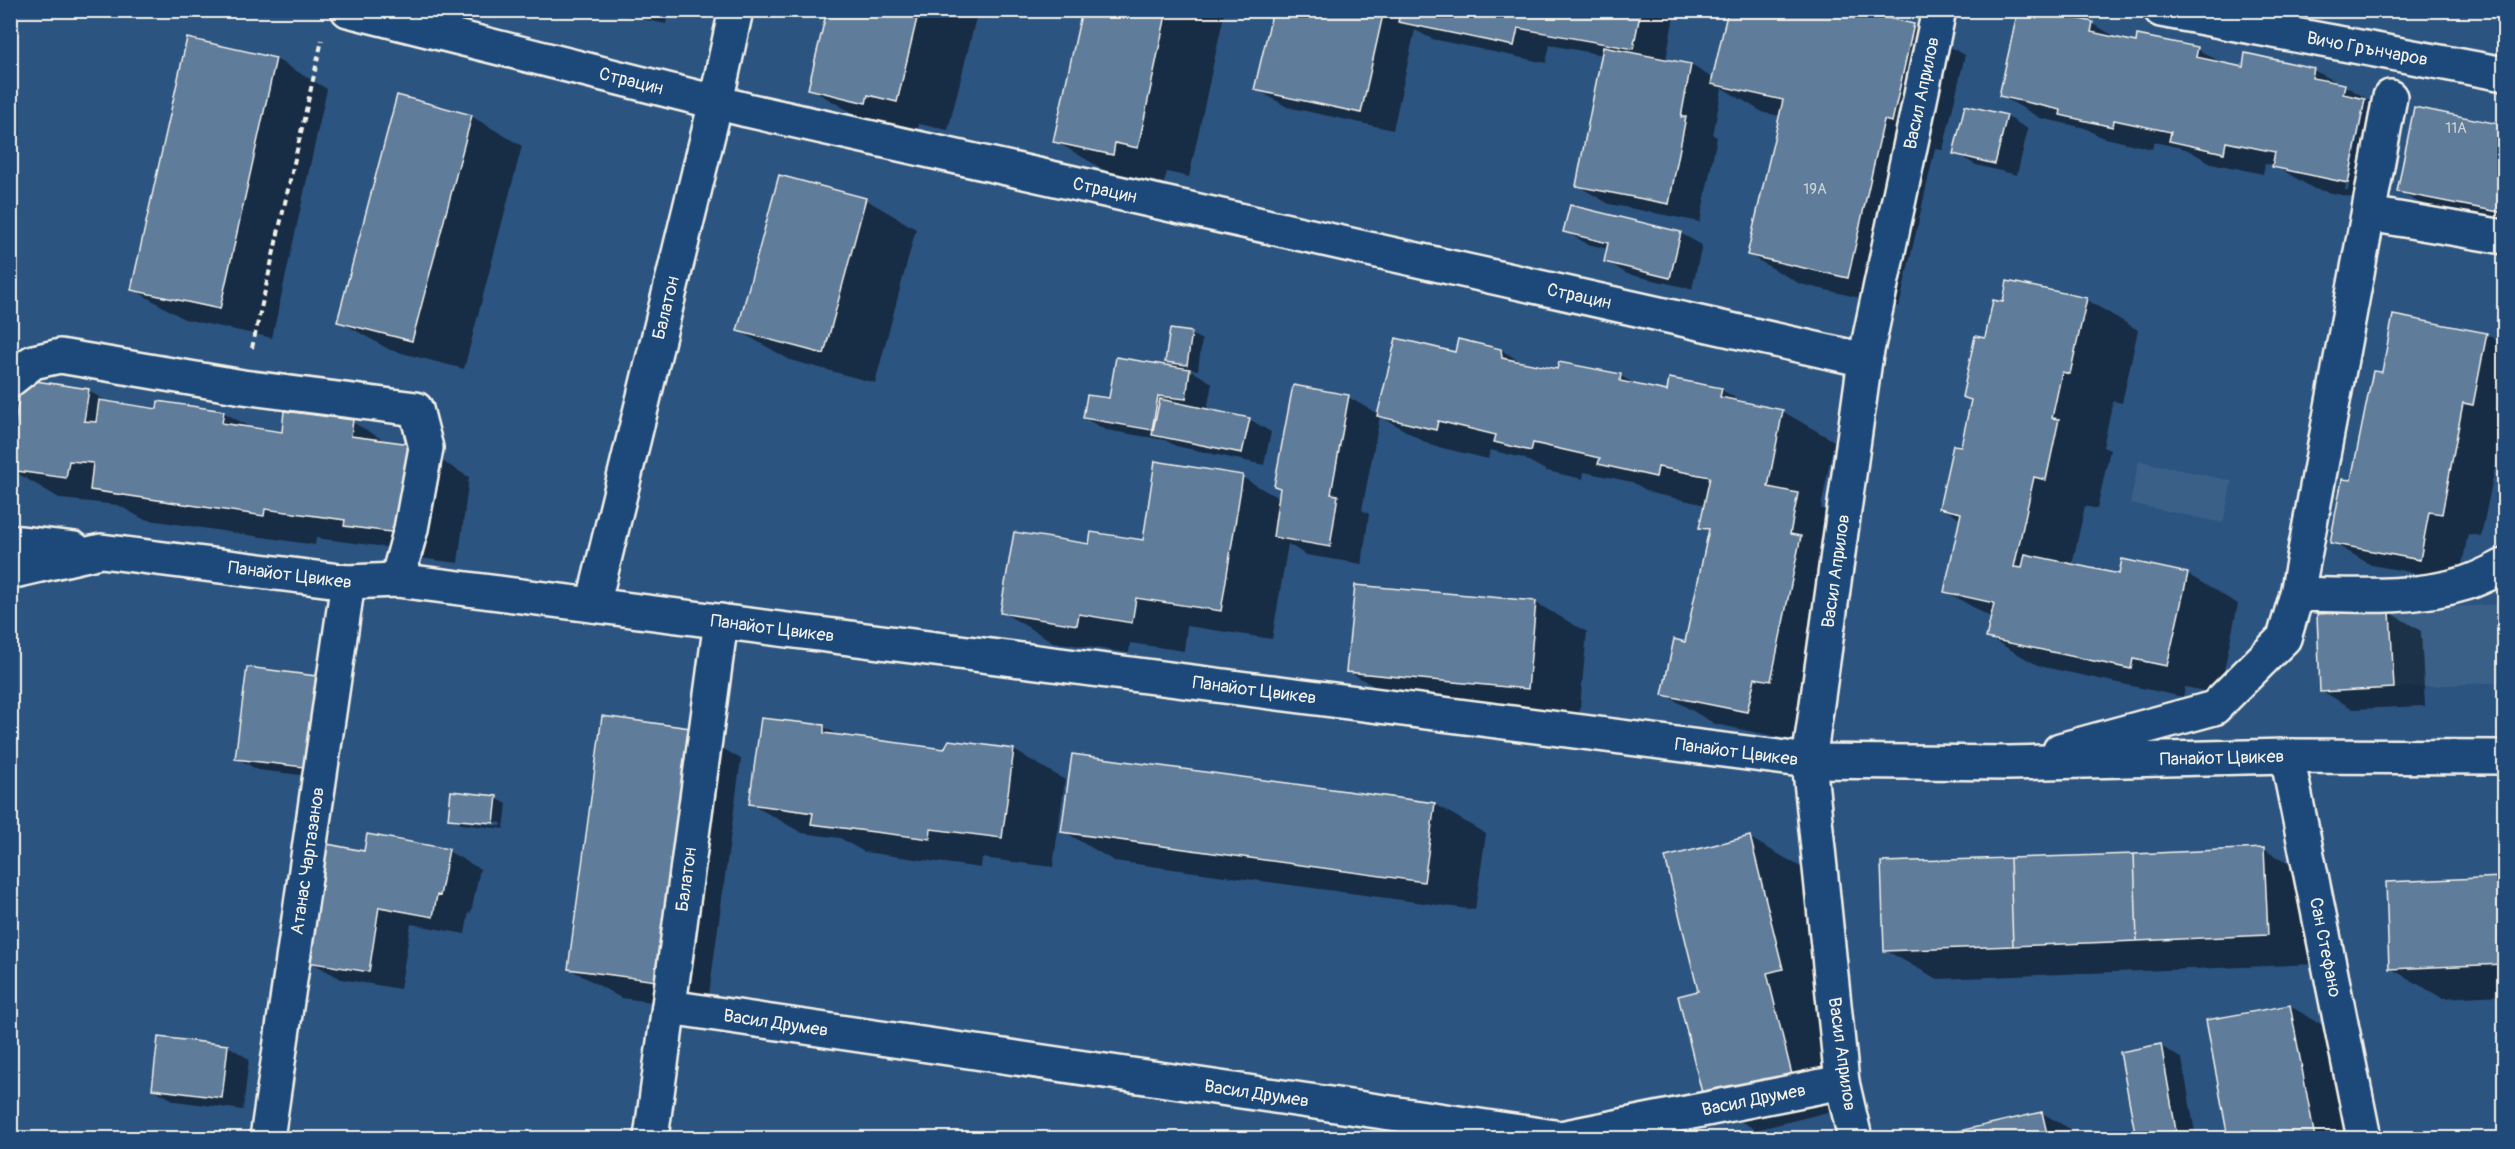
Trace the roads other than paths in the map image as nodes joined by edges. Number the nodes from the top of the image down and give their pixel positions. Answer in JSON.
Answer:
{"nodes":[{"id":1,"x":348,"y":10,"type":"edge"},
{"id":2,"x":736,"y":10,"type":"edge"},
{"id":3,"x":1939,"y":10,"type":"edge"},
{"id":4,"x":2161,"y":10,"type":"edge"},
{"id":5,"x":2505,"y":75,"type":"edge"},
{"id":6,"x":2390,"y":97,"type":"dead end"},
{"id":7,"x":716,"y":102,"type":"junction"},
{"id":8,"x":2369,"y":214,"type":"junction"},
{"id":9,"x":2505,"y":237,"type":"edge"},
{"id":10,"x":1865,"y":360,"type":"junction"},
{"id":11,"x":10,"y":380,"type":"edge"},
{"id":12,"x":10,"y":542,"type":"edge"},
{"id":13,"x":102,"y":551,"type":"junction"},
{"id":14,"x":2505,"y":566,"type":"edge"},
{"id":15,"x":10,"y":572,"type":"edge"},
{"id":16,"x":397,"y":580,"type":"junction"},
{"id":17,"x":348,"y":582,"type":"junction"},
{"id":18,"x":2297,"y":594,"type":"junction"},
{"id":19,"x":593,"y":605,"type":"junction"},
{"id":20,"x":721,"y":621,"type":"junction"},
{"id":21,"x":2287,"y":756,"type":"junction"},
{"id":22,"x":2505,"y":757,"type":"edge"},
{"id":23,"x":1809,"y":761,"type":"junction"},
{"id":24,"x":2008,"y":763,"type":"junction"},
{"id":25,"x":669,"y":1007,"type":"junction"},
{"id":26,"x":1842,"y":1082,"type":"junction"},
{"id":27,"x":267,"y":1138,"type":"edge"},
{"id":28,"x":651,"y":1138,"type":"edge"},
{"id":29,"x":1855,"y":1138,"type":"edge"},
{"id":30,"x":2364,"y":1138,"type":"edge"}],
"edges":[{"from":1,"to":7,"type":"street","name":"Страцин"},
{"from":2,"to":7,"type":"street","name":"Балатон"},
{"from":3,"to":10,"type":"street","name":"Васил Априлов"},
{"from":4,"to":5,"type":"street","name":"Вичо Грънчаров"},
{"from":6,"to":8,"type":"street"},
{"from":7,"to":10,"type":"street","name":"Страцин"},
{"from":7,"to":19,"type":"street","name":"Балатон"},
{"from":8,"to":9,"type":"street"},
{"from":8,"to":18,"type":"street"},
{"from":10,"to":23,"type":"street","name":"Васил Априлов"},
{"from":11,"to":16,"type":"street"},
{"from":12,"to":13,"type":"street"},
{"from":13,"to":15,"type":"street","name":"Панайот Цвикев"},
{"from":13,"to":17,"type":"street","name":"Панайот Цвикев"},
{"from":14,"to":18,"type":"street"},
{"from":16,"to":17,"type":"street","name":"Панайот Цвикев"},
{"from":16,"to":19,"type":"street","name":"Панайот Цвикев"},
{"from":17,"to":27,"type":"street","name":"Атанас Чартазанов"},
{"from":18,"to":24,"type":"street"},
{"from":19,"to":20,"type":"street","name":"Панайот Цвикев"},
{"from":20,"to":23,"type":"street","name":"Панайот Цвикев"},
{"from":20,"to":25,"type":"street","name":"Балатон"},
{"from":21,"to":22,"type":"street","name":"Панайот Цвикев"},
{"from":21,"to":24,"type":"street","name":"Панайот Цвикев"},
{"from":21,"to":30,"type":"street","name":"Сан Стефано"},
{"from":23,"to":24,"type":"street","name":"Панайот Цвикев"},
{"from":23,"to":26,"type":"street","name":"Васил Априлов"},
{"from":25,"to":26,"type":"street","name":"Васил Друмев"},
{"from":25,"to":28,"type":"street","name":"Балатон"},
{"from":26,"to":29,"type":"street","name":"Васил Априлов"}]}
